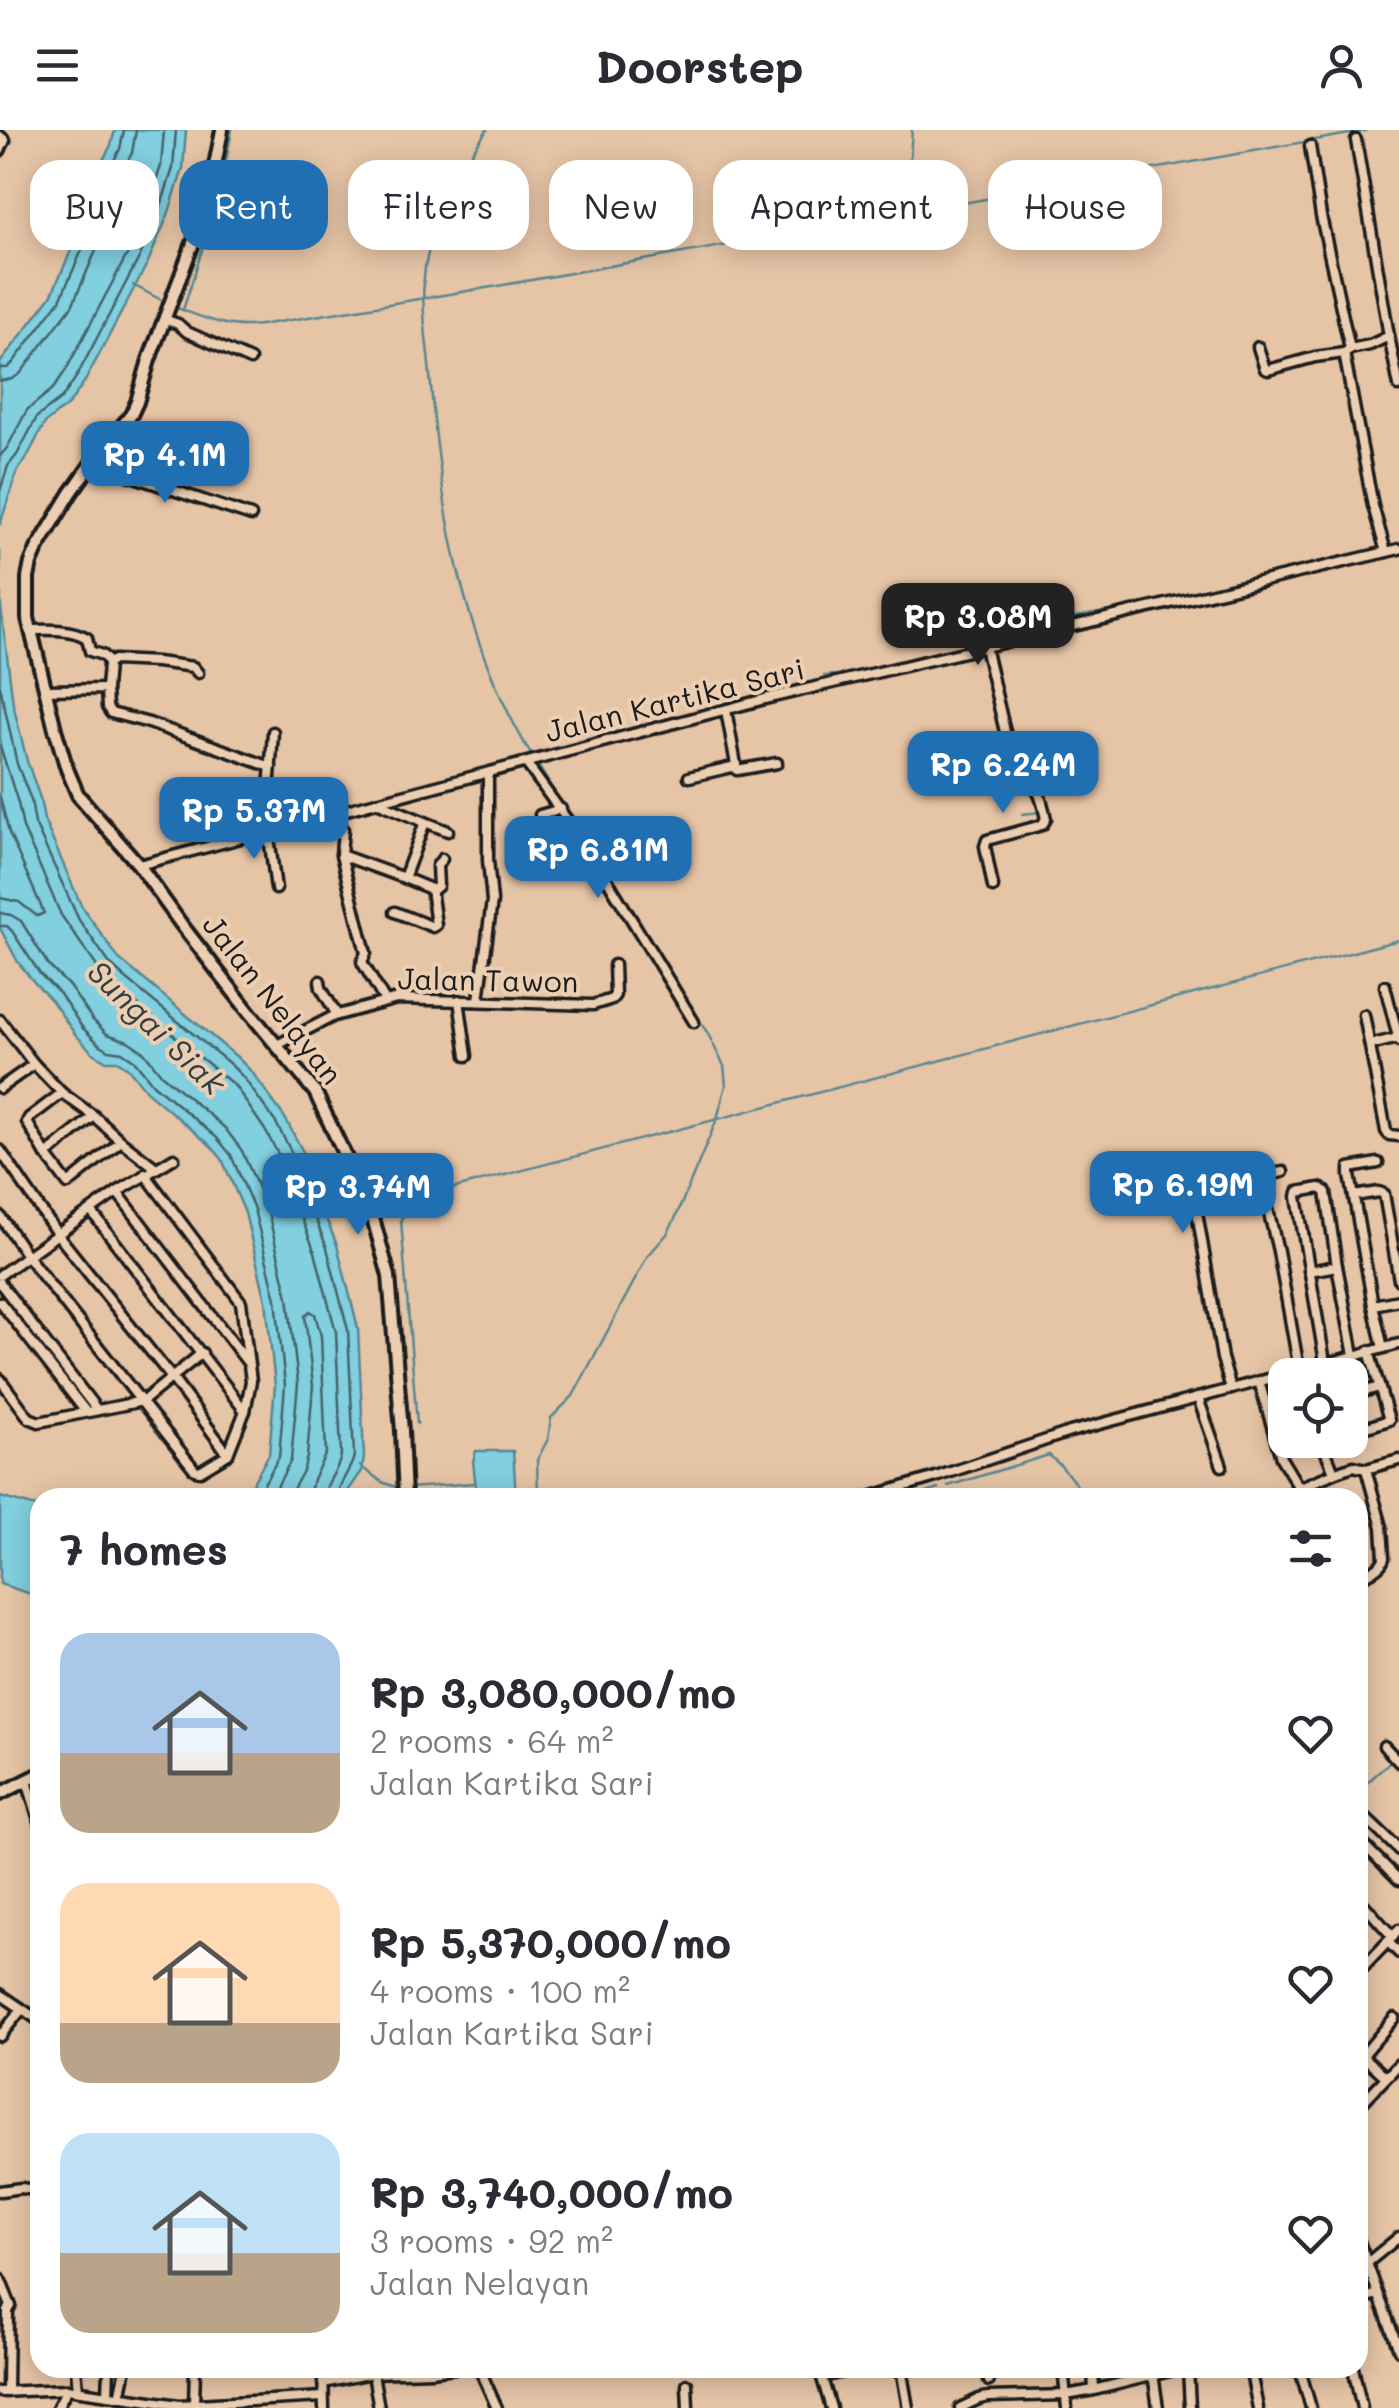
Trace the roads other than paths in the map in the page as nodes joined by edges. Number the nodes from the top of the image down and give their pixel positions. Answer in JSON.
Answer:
{"nodes":[{"id":1,"x":222,"y":130,"type":"edge"},
{"id":2,"x":0,"y":136,"type":"edge"},
{"id":3,"x":1356,"y":140,"type":"dead end"},
{"id":4,"x":1310,"y":146,"type":"dead end"},
{"id":5,"x":0,"y":151,"type":"edge"},
{"id":6,"x":168,"y":310,"type":"junction"},
{"id":7,"x":1389,"y":336,"type":"junction"},
{"id":8,"x":1258,"y":347,"type":"dead end"},
{"id":9,"x":1347,"y":351,"type":"junction"},
{"id":10,"x":250,"y":360,"type":"dead end"},
{"id":11,"x":1399,"y":386,"type":"edge"},
{"id":12,"x":94,"y":460,"type":"junction"},
{"id":13,"x":251,"y":516,"type":"dead end"},
{"id":14,"x":1399,"y":549,"type":"edge"},
{"id":15,"x":1386,"y":552,"type":"junction"},
{"id":16,"x":30,"y":630,"type":"junction"},
{"id":17,"x":985,"y":647,"type":"junction"},
{"id":18,"x":109,"y":662,"type":"junction"},
{"id":19,"x":198,"y":673,"type":"dead end"},
{"id":20,"x":106,"y":689,"type":"junction"},
{"id":21,"x":45,"y":690,"type":"junction"},
{"id":22,"x":726,"y":710,"type":"junction"},
{"id":23,"x":273,"y":732,"type":"dead end"},
{"id":24,"x":1008,"y":744,"type":"junction"},
{"id":25,"x":935,"y":761,"type":"dead end"},
{"id":26,"x":526,"y":763,"type":"junction"},
{"id":27,"x":778,"y":764,"type":"dead end"},
{"id":28,"x":736,"y":766,"type":"junction"},
{"id":29,"x":271,"y":767,"type":"junction"},
{"id":30,"x":488,"y":774,"type":"junction"},
{"id":31,"x":689,"y":777,"type":"dead end"},
{"id":32,"x":376,"y":802,"type":"junction"},
{"id":33,"x":306,"y":809,"type":"dead end"},
{"id":34,"x":560,"y":809,"type":"junction"},
{"id":35,"x":333,"y":813,"type":"junction"},
{"id":36,"x":540,"y":815,"type":"dead end"},
{"id":37,"x":425,"y":822,"type":"junction"},
{"id":38,"x":268,"y":825,"type":"junction"},
{"id":39,"x":448,"y":831,"type":"dead end"},
{"id":40,"x":342,"y":854,"type":"junction"},
{"id":41,"x":442,"y":859,"type":"dead end"},
{"id":42,"x":139,"y":864,"type":"junction"},
{"id":43,"x":404,"y":878,"type":"junction"},
{"id":44,"x":993,"y":886,"type":"dead end"},
{"id":45,"x":276,"y":888,"type":"dead end"},
{"id":46,"x":432,"y":891,"type":"junction"},
{"id":47,"x":395,"y":912,"type":"dead end"},
{"id":48,"x":614,"y":964,"type":"dead end"},
{"id":49,"x":320,"y":981,"type":"dead end"},
{"id":50,"x":1385,"y":986,"type":"dead end"},
{"id":51,"x":459,"y":1000,"type":"junction"},
{"id":52,"x":479,"y":1000,"type":"junction"},
{"id":53,"x":385,"y":1001,"type":"junction"},
{"id":54,"x":336,"y":1015,"type":"junction"},
{"id":55,"x":1364,"y":1015,"type":"dead end"},
{"id":56,"x":0,"y":1020,"type":"edge"},
{"id":57,"x":694,"y":1022,"type":"dead end"},
{"id":58,"x":12,"y":1036,"type":"junction"},
{"id":59,"x":1399,"y":1039,"type":"edge"},
{"id":60,"x":1370,"y":1045,"type":"junction"},
{"id":61,"x":0,"y":1046,"type":"edge"},
{"id":62,"x":277,"y":1046,"type":"junction"},
{"id":63,"x":467,"y":1056,"type":"dead end"},
{"id":64,"x":34,"y":1064,"type":"junction"},
{"id":65,"x":0,"y":1088,"type":"edge"},
{"id":66,"x":62,"y":1093,"type":"junction"},
{"id":67,"x":94,"y":1116,"type":"junction"},
{"id":68,"x":1399,"y":1138,"type":"edge"},
{"id":69,"x":121,"y":1141,"type":"junction"},
{"id":70,"x":0,"y":1150,"type":"edge"},
{"id":71,"x":46,"y":1155,"type":"junction"},
{"id":72,"x":174,"y":1158,"type":"dead end"},
{"id":73,"x":1378,"y":1163,"type":"dead end"},
{"id":74,"x":156,"y":1168,"type":"junction"},
{"id":75,"x":1284,"y":1172,"type":"dead end"},
{"id":76,"x":145,"y":1174,"type":"junction"},
{"id":77,"x":118,"y":1192,"type":"junction"},
{"id":78,"x":1354,"y":1196,"type":"junction"},
{"id":79,"x":1267,"y":1205,"type":"dead end"},
{"id":80,"x":91,"y":1211,"type":"junction"},
{"id":81,"x":0,"y":1216,"type":"edge"},
{"id":82,"x":58,"y":1235,"type":"junction"},
{"id":83,"x":28,"y":1257,"type":"junction"},
{"id":84,"x":1337,"y":1266,"type":"junction"},
{"id":85,"x":1309,"y":1272,"type":"junction"},
{"id":86,"x":0,"y":1275,"type":"edge"},
{"id":87,"x":1399,"y":1280,"type":"edge"},
{"id":88,"x":0,"y":1283,"type":"edge"},
{"id":89,"x":1399,"y":1300,"type":"edge"},
{"id":90,"x":0,"y":1302,"type":"edge"},
{"id":91,"x":1373,"y":1305,"type":"junction"},
{"id":92,"x":1399,"y":1344,"type":"edge"},
{"id":93,"x":1383,"y":1348,"type":"junction"},
{"id":94,"x":1368,"y":1352,"type":"junction"},
{"id":95,"x":202,"y":1353,"type":"junction"},
{"id":96,"x":1354,"y":1356,"type":"junction"},
{"id":97,"x":1296,"y":1358,"type":"edge"},
{"id":98,"x":1324,"y":1358,"type":"edge"},
{"id":99,"x":1344,"y":1358,"type":"edge"},
{"id":100,"x":249,"y":1364,"type":"junction"},
{"id":101,"x":0,"y":1378,"type":"edge"},
{"id":102,"x":172,"y":1378,"type":"junction"},
{"id":103,"x":1268,"y":1378,"type":"edge"},
{"id":104,"x":1259,"y":1381,"type":"junction"},
{"id":105,"x":1379,"y":1387,"type":"junction"},
{"id":106,"x":1231,"y":1389,"type":"junction"},
{"id":107,"x":1368,"y":1390,"type":"edge"},
{"id":108,"x":1198,"y":1398,"type":"junction"},
{"id":109,"x":143,"y":1401,"type":"junction"},
{"id":110,"x":97,"y":1410,"type":"junction"},
{"id":111,"x":86,"y":1412,"type":"junction"},
{"id":112,"x":246,"y":1412,"type":"junction"},
{"id":113,"x":1368,"y":1427,"type":"edge"},
{"id":114,"x":228,"y":1454,"type":"junction"},
{"id":115,"x":1328,"y":1458,"type":"edge"},
{"id":116,"x":1399,"y":1460,"type":"edge"},
{"id":117,"x":1222,"y":1466,"type":"dead end"},
{"id":118,"x":1366,"y":1469,"type":"junction"},
{"id":119,"x":1334,"y":1472,"type":"junction"},
{"id":120,"x":405,"y":1488,"type":"edge"},
{"id":121,"x":899,"y":1488,"type":"edge"},
{"id":122,"x":1298,"y":1488,"type":"joint"},
{"id":123,"x":1368,"y":1573,"type":"edge"},
{"id":124,"x":1384,"y":1746,"type":"dead end"},
{"id":125,"x":1399,"y":1762,"type":"edge"},
{"id":126,"x":30,"y":1779,"type":"edge"},
{"id":127,"x":27,"y":1781,"type":"junction"},
{"id":128,"x":30,"y":1791,"type":"edge"},
{"id":129,"x":0,"y":1794,"type":"edge"},
{"id":130,"x":1368,"y":1821,"type":"edge"},
{"id":131,"x":1368,"y":1849,"type":"edge"},
{"id":132,"x":1399,"y":1850,"type":"edge"},
{"id":133,"x":1399,"y":1880,"type":"edge"},
{"id":134,"x":1368,"y":1909,"type":"edge"},
{"id":135,"x":1393,"y":1937,"type":"edge"},
{"id":136,"x":1399,"y":1953,"type":"edge"},
{"id":137,"x":1368,"y":1963,"type":"edge"},
{"id":138,"x":0,"y":1994,"type":"edge"},
{"id":139,"x":22,"y":2010,"type":"junction"},
{"id":140,"x":30,"y":2015,"type":"edge"},
{"id":141,"x":1394,"y":2018,"type":"dead end"},
{"id":142,"x":0,"y":2036,"type":"edge"},
{"id":143,"x":1368,"y":2049,"type":"edge"},
{"id":144,"x":1368,"y":2061,"type":"edge"},
{"id":145,"x":1399,"y":2064,"type":"edge"},
{"id":146,"x":1386,"y":2077,"type":"junction"},
{"id":147,"x":1368,"y":2096,"type":"edge"},
{"id":148,"x":30,"y":2189,"type":"edge"},
{"id":149,"x":0,"y":2192,"type":"edge"},
{"id":150,"x":1399,"y":2237,"type":"edge"},
{"id":151,"x":1368,"y":2262,"type":"edge"},
{"id":152,"x":1368,"y":2266,"type":"edge"},
{"id":153,"x":0,"y":2279,"type":"edge"},
{"id":154,"x":1378,"y":2294,"type":"junction"},
{"id":155,"x":1368,"y":2297,"type":"edge"},
{"id":156,"x":4,"y":2311,"type":"edge"},
{"id":157,"x":1399,"y":2350,"type":"edge"},
{"id":158,"x":77,"y":2378,"type":"edge"},
{"id":159,"x":109,"y":2378,"type":"edge"},
{"id":160,"x":124,"y":2378,"type":"edge"},
{"id":161,"x":195,"y":2378,"type":"edge"},
{"id":162,"x":323,"y":2378,"type":"edge"},
{"id":163,"x":342,"y":2378,"type":"edge"},
{"id":164,"x":373,"y":2378,"type":"edge"},
{"id":165,"x":484,"y":2378,"type":"edge"},
{"id":166,"x":823,"y":2378,"type":"edge"},
{"id":167,"x":903,"y":2378,"type":"edge"},
{"id":168,"x":989,"y":2378,"type":"edge"},
{"id":169,"x":1064,"y":2378,"type":"edge"},
{"id":170,"x":1094,"y":2378,"type":"edge"},
{"id":171,"x":1138,"y":2378,"type":"edge"},
{"id":172,"x":1154,"y":2378,"type":"edge"},
{"id":173,"x":1186,"y":2378,"type":"edge"},
{"id":174,"x":1252,"y":2378,"type":"edge"},
{"id":175,"x":1303,"y":2378,"type":"edge"},
{"id":176,"x":1355,"y":2378,"type":"edge"},
{"id":177,"x":989,"y":2381,"type":"dead end"},
{"id":178,"x":323,"y":2383,"type":"junction"},
{"id":179,"x":688,"y":2384,"type":"dead end"},
{"id":180,"x":67,"y":2389,"type":"junction"},
{"id":181,"x":78,"y":2390,"type":"junction"},
{"id":182,"x":1094,"y":2390,"type":"junction"},
{"id":183,"x":3,"y":2392,"type":"edge"},
{"id":184,"x":1066,"y":2394,"type":"junction"},
{"id":185,"x":108,"y":2396,"type":"junction"},
{"id":186,"x":323,"y":2396,"type":"junction"},
{"id":187,"x":120,"y":2398,"type":"junction"},
{"id":188,"x":194,"y":2403,"type":"junction"},
{"id":189,"x":219,"y":2405,"type":"edge"},
{"id":190,"x":178,"y":2406,"type":"edge"},
{"id":191,"x":57,"y":2408,"type":"edge"},
{"id":192,"x":324,"y":2408,"type":"edge"},
{"id":193,"x":378,"y":2408,"type":"edge"},
{"id":194,"x":497,"y":2408,"type":"edge"},
{"id":195,"x":688,"y":2408,"type":"edge"},
{"id":196,"x":832,"y":2408,"type":"edge"},
{"id":197,"x":908,"y":2408,"type":"edge"},
{"id":198,"x":960,"y":2408,"type":"edge"},
{"id":199,"x":1067,"y":2408,"type":"edge"},
{"id":200,"x":1158,"y":2408,"type":"edge"},
{"id":201,"x":1190,"y":2408,"type":"edge"},
{"id":202,"x":1258,"y":2408,"type":"edge"},
{"id":203,"x":1311,"y":2408,"type":"edge"},
{"id":204,"x":1362,"y":2408,"type":"edge"}],
"edges":[{"from":1,"to":6,"type":"main road","name":"Jalan Nelayan"},
{"from":2,"to":5,"type":"street"},
{"from":3,"to":7,"type":"street"},
{"from":4,"to":9,"type":"street"},
{"from":6,"to":10,"type":"street"},
{"from":6,"to":12,"type":"main road","name":"Jalan Nelayan"},
{"from":7,"to":9,"type":"street"},
{"from":7,"to":11,"type":"street"},
{"from":8,"to":9,"type":"street"},
{"from":9,"to":15,"type":"street"},
{"from":12,"to":13,"type":"street"},
{"from":12,"to":16,"type":"main road","name":"Jalan Nelayan"},
{"from":14,"to":15,"type":"street","name":"Jalan Kartika Sari"},
{"from":15,"to":17,"type":"street","name":"Jalan Kartika Sari"},
{"from":16,"to":18,"type":"street"},
{"from":16,"to":21,"type":"main road","name":"Jalan Nelayan"},
{"from":17,"to":22,"type":"street","name":"Jalan Kartika Sari"},
{"from":17,"to":24,"type":"street"},
{"from":18,"to":19,"type":"street"},
{"from":18,"to":20,"type":"street"},
{"from":20,"to":21,"type":"street"},
{"from":20,"to":29,"type":"street"},
{"from":21,"to":42,"type":"main road","name":"Jalan Nelayan"},
{"from":22,"to":26,"type":"street","name":"Jalan Kartika Sari"},
{"from":22,"to":28,"type":"street"},
{"from":23,"to":29,"type":"street"},
{"from":24,"to":25,"type":"street"},
{"from":24,"to":44,"type":"street"},
{"from":26,"to":30,"type":"street","name":"Jalan Kartika Sari"},
{"from":26,"to":34,"type":"street"},
{"from":27,"to":28,"type":"street"},
{"from":28,"to":31,"type":"street"},
{"from":29,"to":38,"type":"street"},
{"from":30,"to":32,"type":"street","name":"Jalan Kartika Sari"},
{"from":30,"to":52,"type":"street"},
{"from":32,"to":35,"type":"street","name":"Jalan Kartika Sari"},
{"from":32,"to":37,"type":"street"},
{"from":33,"to":38,"type":"street"},
{"from":34,"to":36,"type":"street"},
{"from":34,"to":57,"type":"street"},
{"from":35,"to":38,"type":"street","name":"Jalan Kartika Sari"},
{"from":35,"to":40,"type":"street"},
{"from":37,"to":39,"type":"street"},
{"from":37,"to":43,"type":"street"},
{"from":38,"to":42,"type":"street","name":"Jalan Kartika Sari"},
{"from":38,"to":45,"type":"street"},
{"from":40,"to":43,"type":"street"},
{"from":40,"to":53,"type":"street"},
{"from":41,"to":46,"type":"street"},
{"from":42,"to":62,"type":"main road","name":"Jalan Nelayan"},
{"from":43,"to":46,"type":"street"},
{"from":46,"to":47,"type":"street"},
{"from":48,"to":52,"type":"street","name":"Jalan Tawon"},
{"from":49,"to":54,"type":"street"},
{"from":50,"to":59,"type":"street"},
{"from":51,"to":52,"type":"street","name":"Jalan Tawon"},
{"from":51,"to":53,"type":"street","name":"Jalan Tawon"},
{"from":51,"to":63,"type":"street"},
{"from":53,"to":54,"type":"street","name":"Jalan Tawon"},
{"from":54,"to":62,"type":"street","name":"Jalan Tawon"},
{"from":55,"to":60,"type":"street"},
{"from":56,"to":58,"type":"street"},
{"from":58,"to":61,"type":"street"},
{"from":58,"to":64,"type":"street"},
{"from":59,"to":60,"type":"street"},
{"from":60,"to":68,"type":"street"},
{"from":62,"to":120,"type":"main road","name":"Jalan Nelayan"},
{"from":64,"to":65,"type":"street"},
{"from":64,"to":66,"type":"street"},
{"from":66,"to":67,"type":"street"},
{"from":66,"to":71,"type":"street"},
{"from":67,"to":69,"type":"street"},
{"from":67,"to":71,"type":"street"},
{"from":69,"to":71,"type":"street"},
{"from":69,"to":74,"type":"street"},
{"from":70,"to":82,"type":"street"},
{"from":72,"to":74,"type":"street"},
{"from":73,"to":78,"type":"street"},
{"from":74,"to":76,"type":"street"},
{"from":75,"to":106,"type":"street"},
{"from":76,"to":77,"type":"street"},
{"from":76,"to":100,"type":"street"},
{"from":77,"to":80,"type":"street"},
{"from":77,"to":100,"type":"street"},
{"from":78,"to":87,"type":"street"},
{"from":78,"to":91,"type":"street"},
{"from":79,"to":97,"type":"street"},
{"from":80,"to":82,"type":"street"},
{"from":80,"to":95,"type":"street"},
{"from":81,"to":83,"type":"street"},
{"from":82,"to":83,"type":"street"},
{"from":82,"to":102,"type":"street"},
{"from":83,"to":86,"type":"street"},
{"from":83,"to":109,"type":"street"},
{"from":84,"to":85,"type":"street"},
{"from":84,"to":85,"type":"street"},
{"from":84,"to":96,"type":"street"},
{"from":85,"to":98,"type":"street"},
{"from":88,"to":110,"type":"street"},
{"from":89,"to":91,"type":"street"},
{"from":90,"to":111,"type":"street"},
{"from":91,"to":93,"type":"street"},
{"from":92,"to":93,"type":"street"},
{"from":93,"to":94,"type":"street"},
{"from":94,"to":96,"type":"street"},
{"from":94,"to":105,"type":"street"},
{"from":95,"to":102,"type":"street"},
{"from":95,"to":112,"type":"street"},
{"from":96,"to":99,"type":"street"},
{"from":100,"to":112,"type":"street"},
{"from":101,"to":111,"type":"street"},
{"from":102,"to":109,"type":"street"},
{"from":102,"to":114,"type":"street"},
{"from":103,"to":104,"type":"street"},
{"from":104,"to":106,"type":"street"},
{"from":104,"to":122,"type":"street"},
{"from":105,"to":107,"type":"street"},
{"from":105,"to":113,"type":"street"},
{"from":106,"to":108,"type":"street"},
{"from":108,"to":117,"type":"street"},
{"from":108,"to":121,"type":"street"},
{"from":109,"to":110,"type":"street"},
{"from":109,"to":114,"type":"street"},
{"from":110,"to":111,"type":"street"},
{"from":112,"to":114,"type":"street"},
{"from":115,"to":119,"type":"street"},
{"from":116,"to":118,"type":"street"},
{"from":118,"to":119,"type":"street"},
{"from":118,"to":123,"type":"street"},
{"from":119,"to":122,"type":"street"},
{"from":124,"to":125,"type":"street"},
{"from":126,"to":127,"type":"main road"},
{"from":127,"to":128,"type":"street"},
{"from":127,"to":129,"type":"main road"},
{"from":130,"to":132,"type":"street"},
{"from":131,"to":133,"type":"street"},
{"from":134,"to":135,"type":"street"},
{"from":135,"to":136,"type":"street"},
{"from":135,"to":137,"type":"street"},
{"from":138,"to":139,"type":"street"},
{"from":139,"to":140,"type":"street"},
{"from":139,"to":142,"type":"street"},
{"from":141,"to":143,"type":"street"},
{"from":144,"to":146,"type":"street"},
{"from":145,"to":146,"type":"street"},
{"from":146,"to":147,"type":"street"},
{"from":148,"to":149,"type":"street"},
{"from":150,"to":151,"type":"street"},
{"from":152,"to":154,"type":"street"},
{"from":153,"to":156,"type":"street"},
{"from":154,"to":155,"type":"street"},
{"from":154,"to":157,"type":"street"},
{"from":156,"to":183,"type":"street"},
{"from":158,"to":181,"type":"street"},
{"from":159,"to":185,"type":"street"},
{"from":160,"to":187,"type":"street"},
{"from":161,"to":188,"type":"street"},
{"from":162,"to":178,"type":"street"},
{"from":163,"to":178,"type":"street"},
{"from":164,"to":193,"type":"street"},
{"from":165,"to":194,"type":"street"},
{"from":166,"to":196,"type":"street"},
{"from":167,"to":197,"type":"street"},
{"from":168,"to":177,"type":"street"},
{"from":169,"to":184,"type":"street"},
{"from":170,"to":182,"type":"street"},
{"from":171,"to":182,"type":"street"},
{"from":172,"to":200,"type":"street"},
{"from":173,"to":201,"type":"street"},
{"from":174,"to":202,"type":"street"},
{"from":175,"to":203,"type":"street"},
{"from":176,"to":204,"type":"street"},
{"from":178,"to":186,"type":"street"},
{"from":179,"to":195,"type":"street"},
{"from":180,"to":181,"type":"street"},
{"from":180,"to":183,"type":"street"},
{"from":180,"to":191,"type":"street"},
{"from":181,"to":185,"type":"street"},
{"from":182,"to":184,"type":"street"},
{"from":184,"to":198,"type":"street"},
{"from":184,"to":199,"type":"street"},
{"from":185,"to":187,"type":"street"},
{"from":186,"to":189,"type":"street"},
{"from":186,"to":192,"type":"street"},
{"from":187,"to":190,"type":"street"},
{"from":188,"to":189,"type":"street"},
{"from":188,"to":190,"type":"street"}]}
